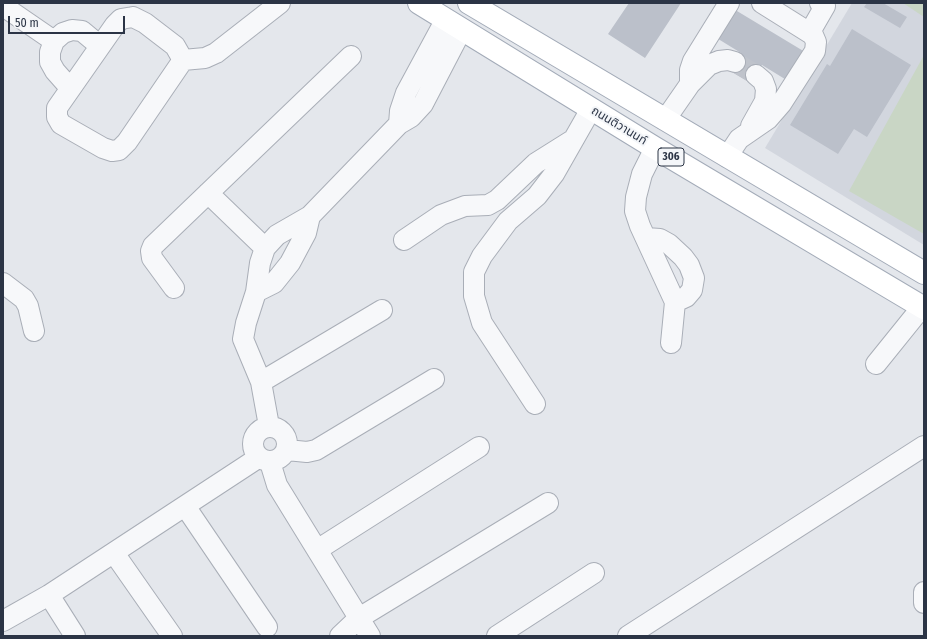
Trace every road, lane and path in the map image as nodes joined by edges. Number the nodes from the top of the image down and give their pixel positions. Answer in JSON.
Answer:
{"nodes":[{"id":1,"x":280,"y":3,"type":"edge"},
{"id":2,"x":419,"y":3,"type":"edge"},
{"id":3,"x":729,"y":3,"type":"edge"},
{"id":4,"x":762,"y":3,"type":"edge"},
{"id":5,"x":820,"y":3,"type":"edge"},
{"id":6,"x":478,"y":5,"type":"edge"},
{"id":7,"x":3,"y":6,"type":"edge"},
{"id":8,"x":454,"y":24,"type":"junction"},
{"id":9,"x":810,"y":32,"type":"junction"},
{"id":10,"x":54,"y":41,"type":"junction"},
{"id":11,"x":100,"y":46,"type":"junction"},
{"id":12,"x":351,"y":56,"type":"dead end"},
{"id":13,"x":183,"y":60,"type":"junction"},
{"id":14,"x":736,"y":62,"type":"tunnel mouth"},
{"id":15,"x":756,"y":75,"type":"tunnel mouth"},
{"id":16,"x":690,"y":84,"type":"junction"},
{"id":17,"x":70,"y":88,"type":"junction"},
{"id":18,"x":591,"y":109,"type":"junction"},
{"id":19,"x":665,"y":120,"type":"junction"},
{"id":20,"x":574,"y":139,"type":"junction"},
{"id":21,"x":739,"y":139,"type":"junction"},
{"id":22,"x":656,"y":148,"type":"junction"},
{"id":23,"x":727,"y":157,"type":"junction"},
{"id":24,"x":208,"y":193,"type":"junction"},
{"id":25,"x":488,"y":205,"type":"junction"},
{"id":26,"x":310,"y":216,"type":"junction"},
{"id":27,"x":508,"y":221,"type":"junction"},
{"id":28,"x":646,"y":238,"type":"junction"},
{"id":29,"x":404,"y":240,"type":"dead end"},
{"id":30,"x":265,"y":248,"type":"junction"},
{"id":31,"x":924,"y":273,"type":"edge"},
{"id":32,"x":3,"y":283,"type":"edge"},
{"id":33,"x":174,"y":288,"type":"dead end"},
{"id":34,"x":256,"y":292,"type":"junction"},
{"id":35,"x":675,"y":302,"type":"junction"},
{"id":36,"x":923,"y":307,"type":"edge"},
{"id":37,"x":382,"y":310,"type":"dead end"},
{"id":38,"x":34,"y":331,"type":"dead end"},
{"id":39,"x":671,"y":343,"type":"dead end"},
{"id":40,"x":876,"y":364,"type":"dead end"},
{"id":41,"x":434,"y":379,"type":"dead end"},
{"id":42,"x":261,"y":382,"type":"junction"},
{"id":43,"x":536,"y":404,"type":"dead end"},
{"id":44,"x":269,"y":426,"type":"junction"},
{"id":45,"x":924,"y":446,"type":"edge"},
{"id":46,"x":479,"y":447,"type":"dead end"},
{"id":47,"x":286,"y":450,"type":"junction"},
{"id":48,"x":264,"y":460,"type":"junction"},
{"id":49,"x":548,"y":503,"type":"dead end"},
{"id":50,"x":185,"y":506,"type":"junction"},
{"id":51,"x":317,"y":550,"type":"junction"},
{"id":52,"x":114,"y":552,"type":"junction"},
{"id":53,"x":594,"y":574,"type":"dead end"},
{"id":54,"x":924,"y":592,"type":"edge"},
{"id":55,"x":49,"y":595,"type":"junction"},
{"id":56,"x":924,"y":603,"type":"edge"},
{"id":57,"x":359,"y":618,"type":"junction"},
{"id":58,"x":3,"y":621,"type":"edge"},
{"id":59,"x":267,"y":627,"type":"dead end"},
{"id":60,"x":75,"y":636,"type":"edge"},
{"id":61,"x":172,"y":636,"type":"edge"},
{"id":62,"x":340,"y":636,"type":"edge"},
{"id":63,"x":370,"y":636,"type":"edge"},
{"id":64,"x":497,"y":636,"type":"edge"},
{"id":65,"x":628,"y":636,"type":"edge"}],
"edges":[{"from":1,"to":13,"type":"street"},
{"from":2,"to":8,"type":"main road","name":"ถนนติวานนท์","number":"306"},
{"from":3,"to":16,"type":"street"},
{"from":4,"to":9,"type":"street"},
{"from":5,"to":9,"type":"street"},
{"from":6,"to":19,"type":"main road","number":"306"},
{"from":7,"to":10,"type":"street"},
{"from":8,"to":18,"type":"main road","name":"ถนนติวานนท์","number":"306"},
{"from":8,"to":26,"type":"street"},
{"from":9,"to":21,"type":"street"},
{"from":10,"to":11,"type":"street"},
{"from":10,"to":17,"type":"street"},
{"from":11,"to":13,"type":"street"},
{"from":11,"to":17,"type":"street"},
{"from":12,"to":24,"type":"street"},
{"from":13,"to":17,"type":"street"},
{"from":14,"to":16,"type":"street"},
{"from":15,"to":21,"type":"street"},
{"from":16,"to":19,"type":"street"},
{"from":18,"to":20,"type":"street"},
{"from":18,"to":22,"type":"main road","name":"ถนนติวานนท์","number":"306"},
{"from":19,"to":23,"type":"main road","number":"306"},
{"from":20,"to":25,"type":"street"},
{"from":20,"to":27,"type":"street"},
{"from":21,"to":23,"type":"street"},
{"from":22,"to":28,"type":"street"},
{"from":22,"to":36,"type":"main road","name":"ถนนติวานนท์","number":"306"},
{"from":23,"to":31,"type":"main road","number":"306"},
{"from":24,"to":30,"type":"street"},
{"from":24,"to":33,"type":"street"},
{"from":25,"to":27,"type":"street"},
{"from":25,"to":29,"type":"street"},
{"from":26,"to":30,"type":"street"},
{"from":26,"to":34,"type":"street"},
{"from":27,"to":43,"type":"street"},
{"from":28,"to":35,"type":"street"},
{"from":28,"to":35,"type":"street"},
{"from":30,"to":34,"type":"street"},
{"from":32,"to":38,"type":"street"},
{"from":34,"to":42,"type":"street"},
{"from":35,"to":39,"type":"street"},
{"from":36,"to":40,"type":"street"},
{"from":37,"to":42,"type":"street"},
{"from":41,"to":47,"type":"street"},
{"from":42,"to":44,"type":"street"},
{"from":44,"to":47,"type":"street"},
{"from":44,"to":48,"type":"street"},
{"from":45,"to":65,"type":"street"},
{"from":46,"to":51,"type":"street"},
{"from":47,"to":48,"type":"street"},
{"from":48,"to":50,"type":"street"},
{"from":48,"to":51,"type":"street"},
{"from":49,"to":57,"type":"street"},
{"from":50,"to":52,"type":"street"},
{"from":50,"to":59,"type":"street"},
{"from":51,"to":57,"type":"street"},
{"from":52,"to":55,"type":"street"},
{"from":52,"to":61,"type":"street"},
{"from":53,"to":64,"type":"street"},
{"from":54,"to":56,"type":"street"},
{"from":55,"to":58,"type":"street"},
{"from":55,"to":60,"type":"street"},
{"from":57,"to":62,"type":"street"},
{"from":57,"to":63,"type":"street"}]}
